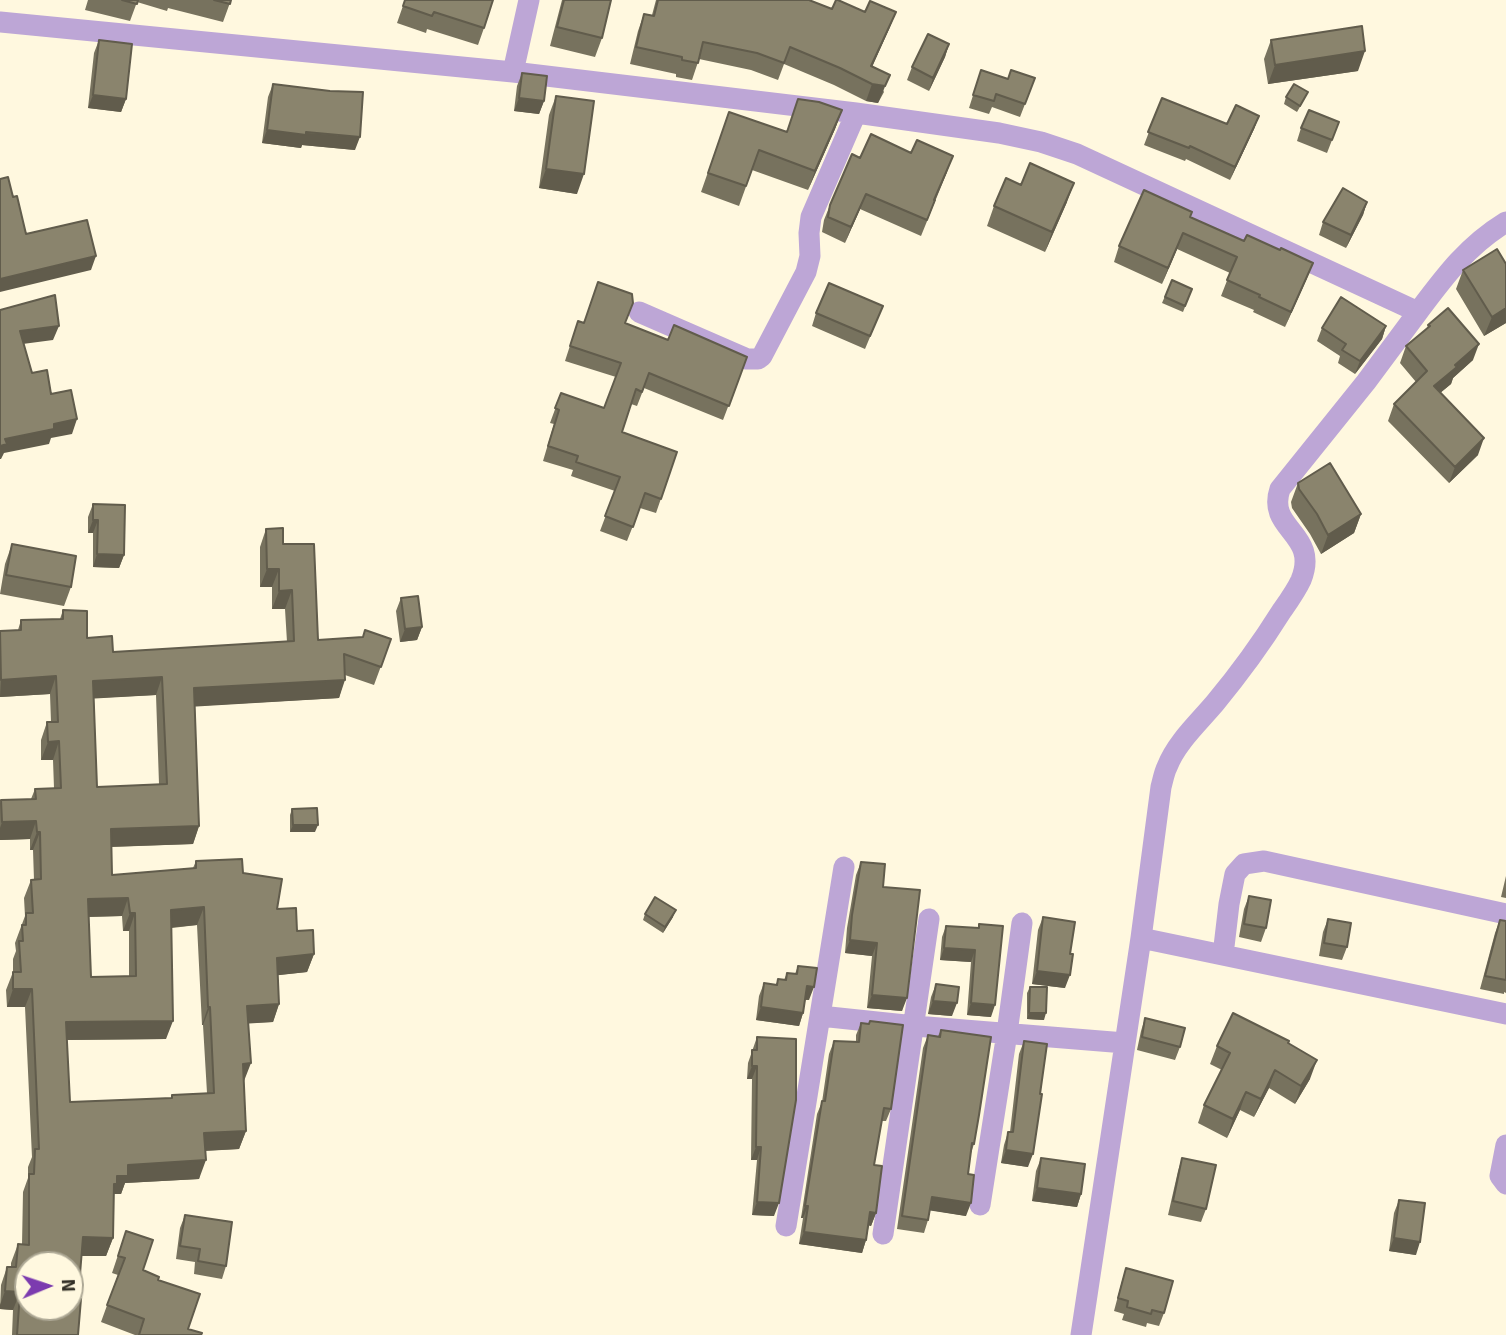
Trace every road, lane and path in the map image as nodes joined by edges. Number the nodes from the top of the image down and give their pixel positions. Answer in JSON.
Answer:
{"nodes":[{"id":1,"x":529,"y":0,"type":"edge"},
{"id":2,"x":0,"y":22,"type":"edge"},
{"id":3,"x":513,"y":72,"type":"junction"},
{"id":4,"x":856,"y":113,"type":"junction"},
{"id":5,"x":1506,"y":222,"type":"edge"},
{"id":6,"x":639,"y":312,"type":"dead end"},
{"id":7,"x":1418,"y":312,"type":"junction"},
{"id":8,"x":844,"y":867,"type":"dead end"},
{"id":9,"x":1506,"y":914,"type":"edge"},
{"id":10,"x":929,"y":919,"type":"dead end"},
{"id":11,"x":1022,"y":923,"type":"dead end"},
{"id":12,"x":1142,"y":938,"type":"junction"},
{"id":13,"x":1223,"y":955,"type":"junction"},
{"id":14,"x":1506,"y":1014,"type":"edge"},
{"id":15,"x":820,"y":1016,"type":"junction"},
{"id":16,"x":915,"y":1026,"type":"junction"},
{"id":17,"x":1007,"y":1033,"type":"junction"},
{"id":18,"x":1125,"y":1043,"type":"junction"},
{"id":19,"x":1506,"y":1145,"type":"edge"},
{"id":20,"x":1506,"y":1184,"type":"edge"},
{"id":21,"x":979,"y":1205,"type":"dead end"},
{"id":22,"x":786,"y":1226,"type":"dead end"},
{"id":23,"x":883,"y":1234,"type":"dead end"},
{"id":24,"x":1081,"y":1335,"type":"edge"}],
"edges":[{"from":1,"to":3,"type":"street"},
{"from":2,"to":3,"type":"street"},
{"from":3,"to":4,"type":"street"},
{"from":4,"to":6,"type":"street"},
{"from":4,"to":7,"type":"street"},
{"from":5,"to":7,"type":"street"},
{"from":7,"to":12,"type":"street"},
{"from":8,"to":15,"type":"street"},
{"from":9,"to":13,"type":"street"},
{"from":10,"to":16,"type":"street"},
{"from":11,"to":17,"type":"street"},
{"from":12,"to":13,"type":"street"},
{"from":12,"to":18,"type":"street"},
{"from":13,"to":14,"type":"street"},
{"from":15,"to":16,"type":"street"},
{"from":15,"to":22,"type":"street"},
{"from":16,"to":17,"type":"street"},
{"from":16,"to":23,"type":"street"},
{"from":17,"to":18,"type":"street"},
{"from":17,"to":21,"type":"street"},
{"from":18,"to":24,"type":"street"},
{"from":19,"to":20,"type":"street"}]}
